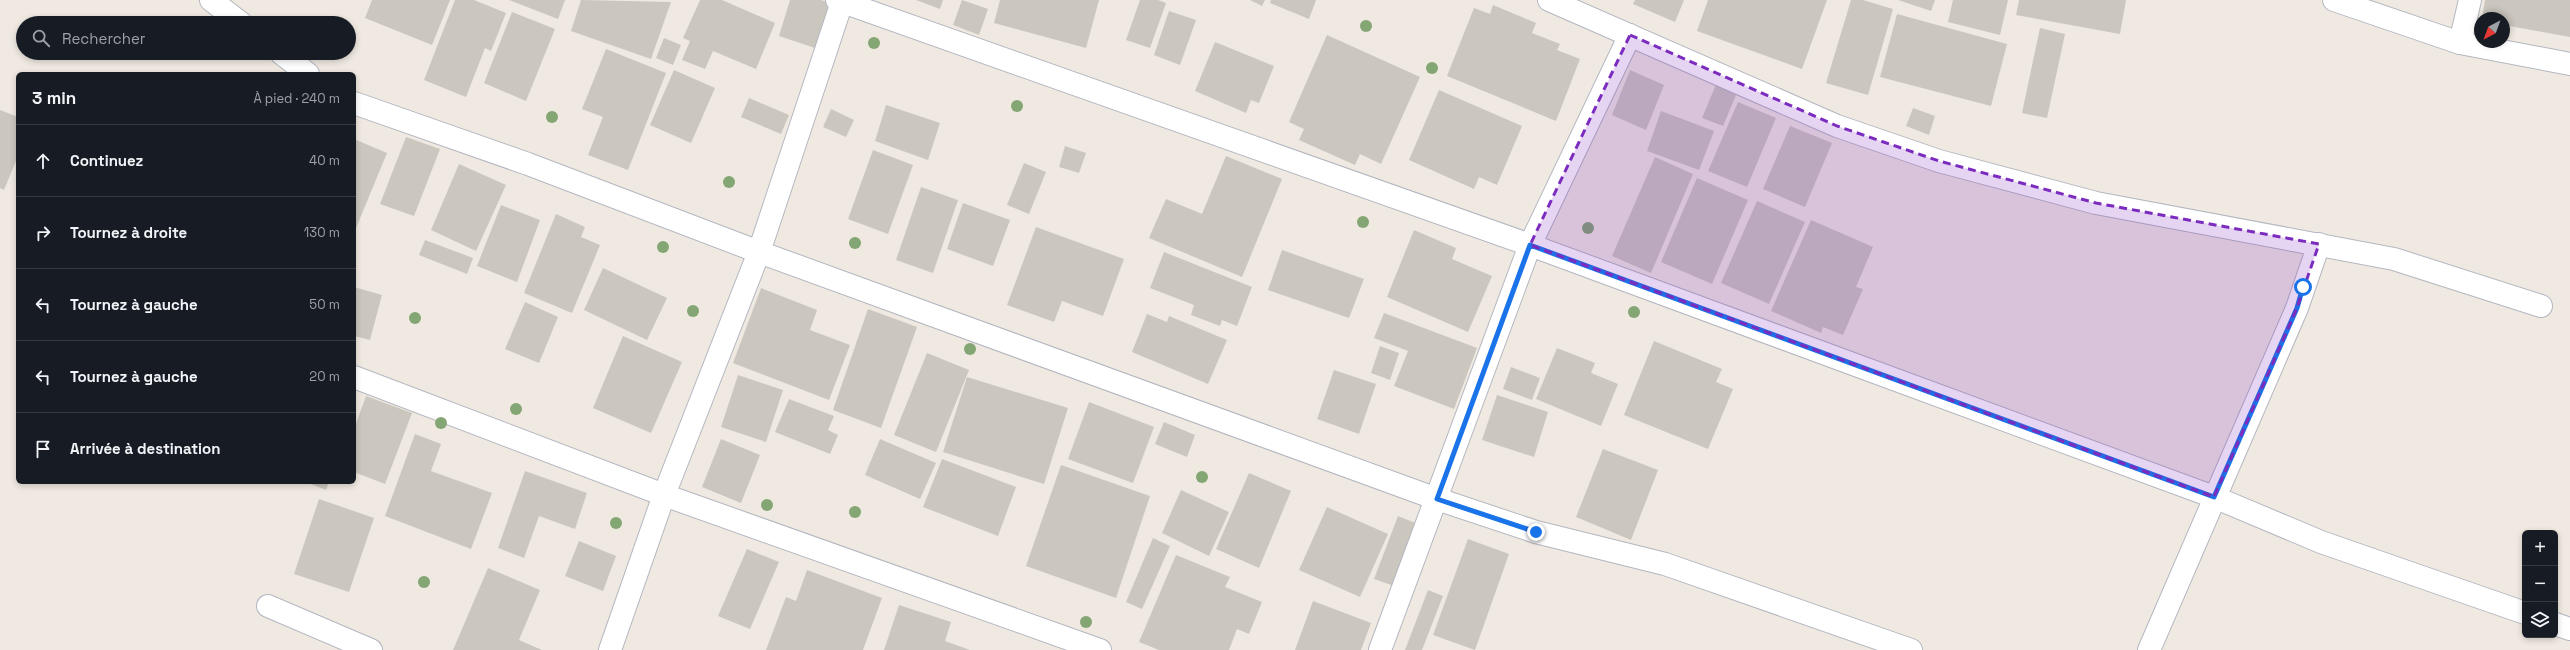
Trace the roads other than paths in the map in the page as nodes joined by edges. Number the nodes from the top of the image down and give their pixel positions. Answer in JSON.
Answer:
{"nodes":[{"id":1,"x":211,"y":0,"type":"edge"},
{"id":2,"x":1548,"y":0,"type":"edge"},
{"id":3,"x":2334,"y":0,"type":"edge"},
{"id":4,"x":2470,"y":0,"type":"edge"},
{"id":5,"x":839,"y":1,"type":"edge"},
{"id":6,"x":232,"y":16,"type":"edge"},
{"id":7,"x":1630,"y":35,"type":"junction"},
{"id":8,"x":2460,"y":43,"type":"junction"},
{"id":9,"x":290,"y":60,"type":"edge"},
{"id":10,"x":2570,"y":64,"type":"edge"},
{"id":11,"x":305,"y":72,"type":"edge"},
{"id":12,"x":356,"y":104,"type":"edge"},
{"id":13,"x":2319,"y":244,"type":"junction"},
{"id":14,"x":1530,"y":245,"type":"junction"},
{"id":15,"x":759,"y":252,"type":"junction"},
{"id":16,"x":2541,"y":306,"type":"dead end"},
{"id":17,"x":356,"y":378,"type":"edge"},
{"id":18,"x":664,"y":495,"type":"junction"},
{"id":19,"x":2214,"y":497,"type":"junction"},
{"id":20,"x":1437,"y":499,"type":"junction"},
{"id":21,"x":268,"y":606,"type":"dead end"},
{"id":22,"x":2522,"y":612,"type":"edge"},
{"id":23,"x":2558,"y":625,"type":"edge"},
{"id":24,"x":2570,"y":629,"type":"edge"},
{"id":25,"x":371,"y":650,"type":"edge"},
{"id":26,"x":610,"y":650,"type":"edge"},
{"id":27,"x":1100,"y":650,"type":"edge"},
{"id":28,"x":1380,"y":650,"type":"edge"},
{"id":29,"x":1911,"y":650,"type":"edge"},
{"id":30,"x":2149,"y":650,"type":"edge"}],
"edges":[{"from":1,"to":6,"type":"street"},
{"from":2,"to":7,"type":"street"},
{"from":3,"to":8,"type":"street"},
{"from":4,"to":8,"type":"street"},
{"from":5,"to":14,"type":"street"},
{"from":5,"to":15,"type":"street"},
{"from":7,"to":13,"type":"street"},
{"from":7,"to":14,"type":"street"},
{"from":8,"to":10,"type":"street"},
{"from":9,"to":11,"type":"street"},
{"from":12,"to":15,"type":"street"},
{"from":13,"to":16,"type":"street"},
{"from":13,"to":19,"type":"street"},
{"from":14,"to":19,"type":"street"},
{"from":14,"to":20,"type":"street"},
{"from":15,"to":18,"type":"street"},
{"from":15,"to":20,"type":"street"},
{"from":17,"to":18,"type":"street"},
{"from":18,"to":26,"type":"street"},
{"from":18,"to":27,"type":"street"},
{"from":19,"to":22,"type":"street"},
{"from":19,"to":30,"type":"street"},
{"from":20,"to":28,"type":"street"},
{"from":20,"to":29,"type":"street"},
{"from":21,"to":25,"type":"street"},
{"from":23,"to":24,"type":"street"}]}
